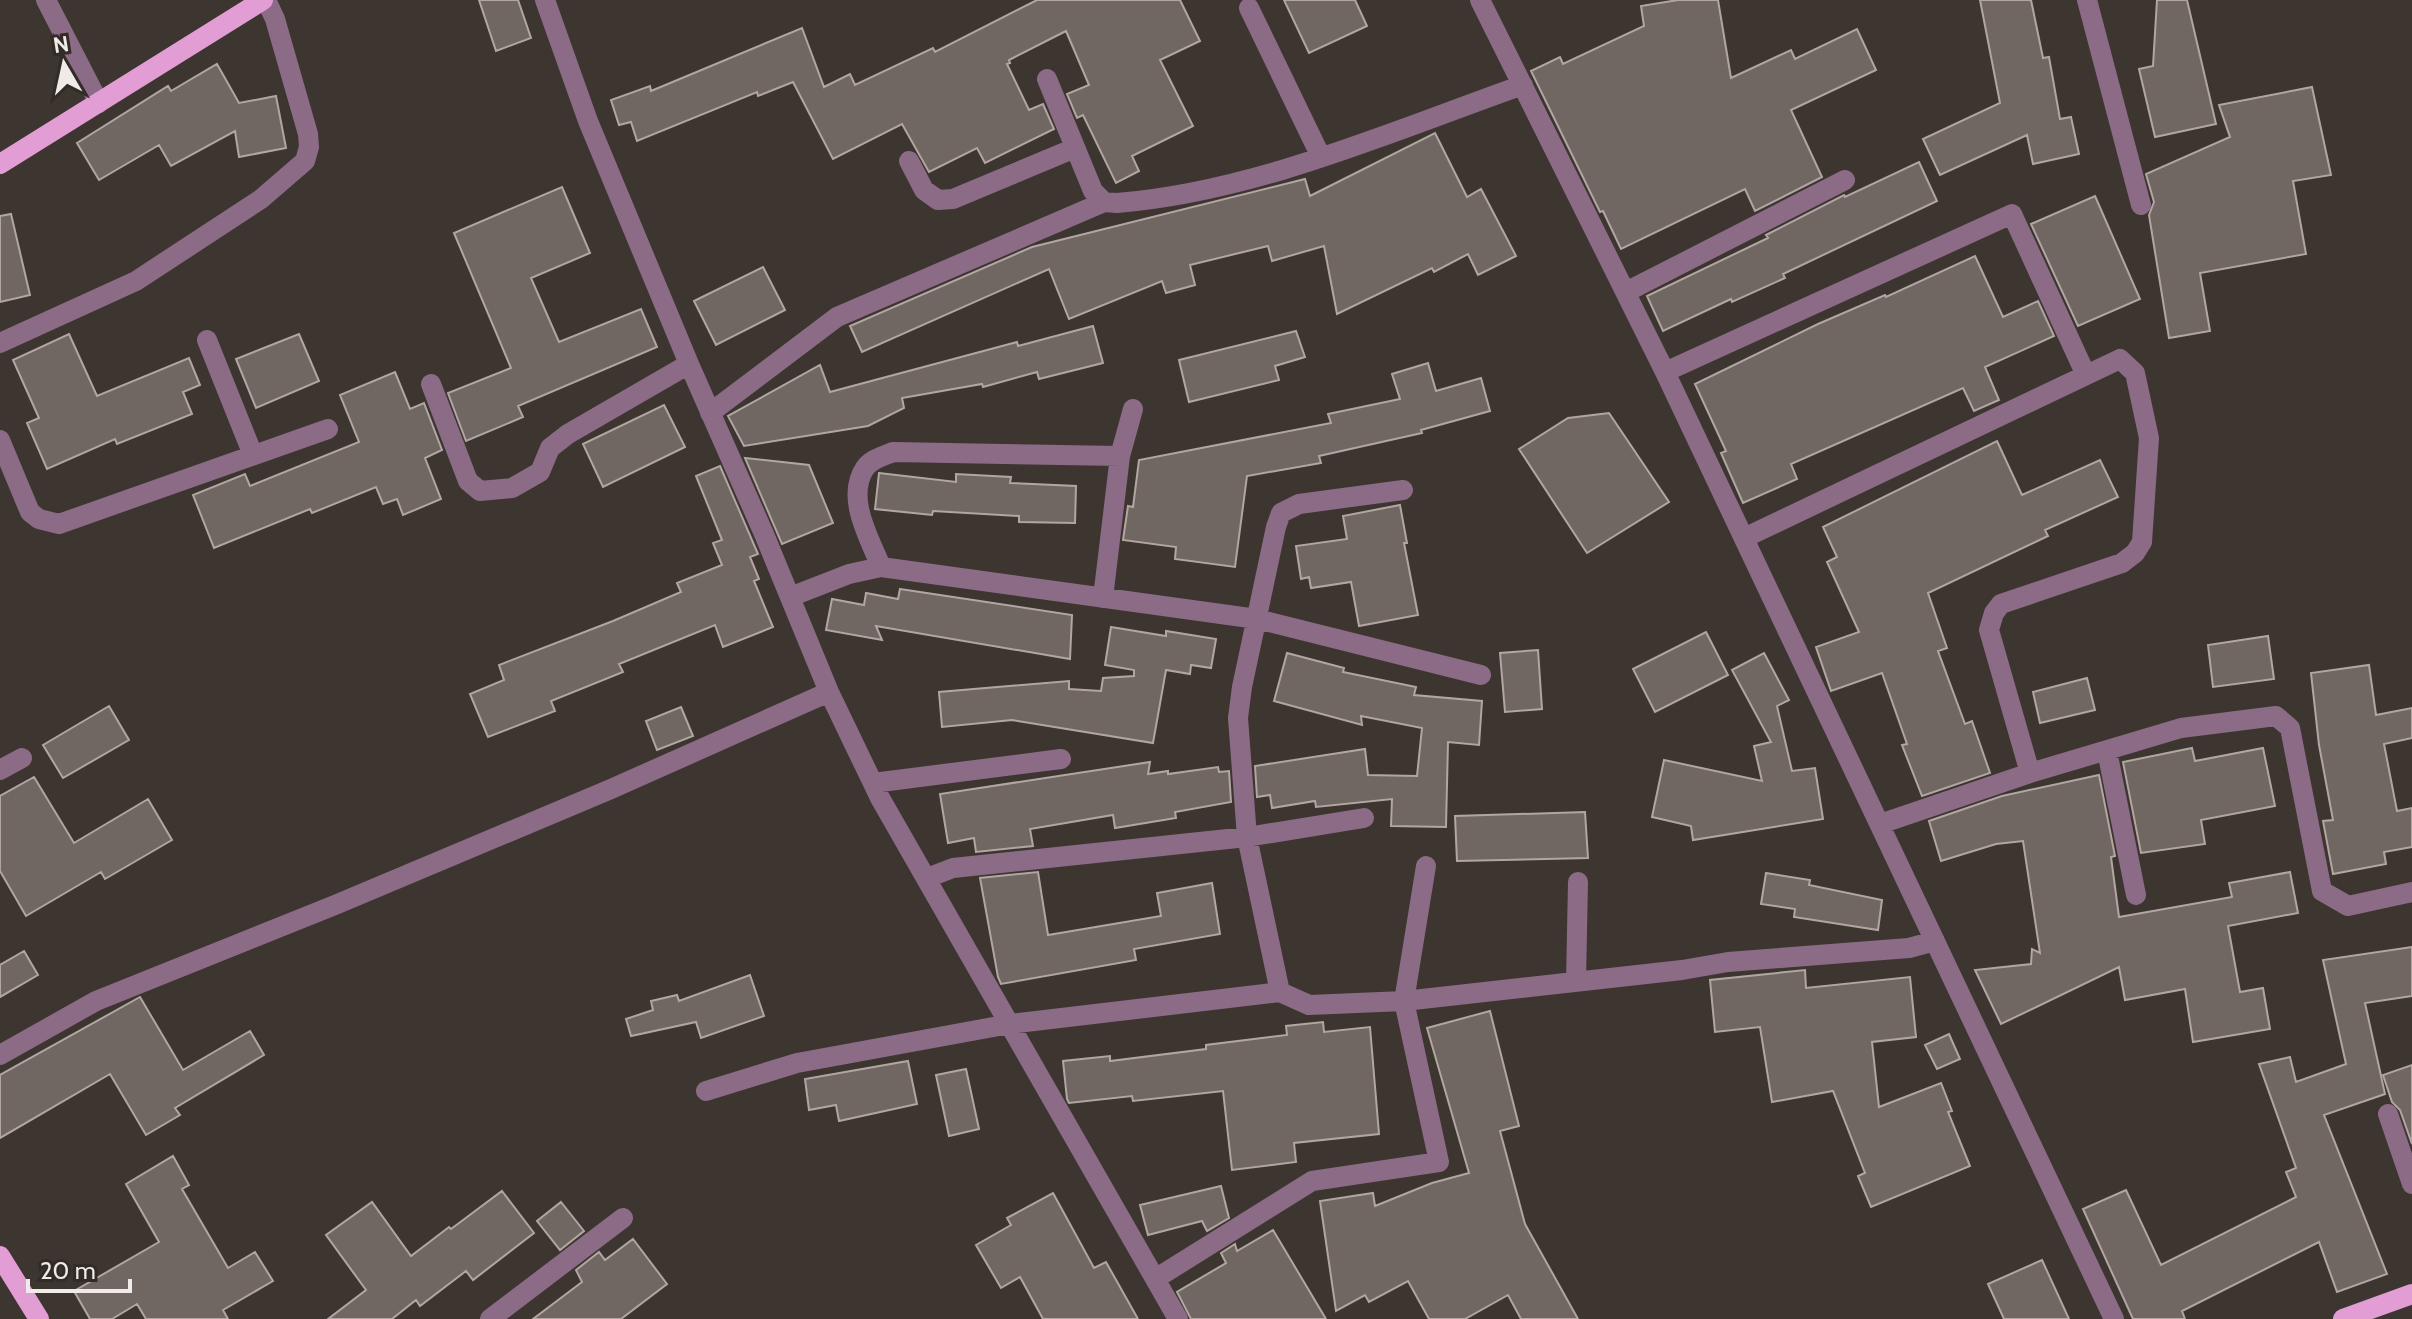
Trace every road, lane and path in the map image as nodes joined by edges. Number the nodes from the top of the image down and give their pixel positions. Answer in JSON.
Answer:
{"nodes":[{"id":1,"x":46,"y":0,"type":"edge"},
{"id":2,"x":265,"y":0,"type":"edge"},
{"id":3,"x":545,"y":0,"type":"edge"},
{"id":4,"x":1480,"y":0,"type":"edge"},
{"id":5,"x":2087,"y":0,"type":"edge"},
{"id":6,"x":1249,"y":8,"type":"dead end"},
{"id":7,"x":1047,"y":79,"type":"dead end"},
{"id":8,"x":1523,"y":85,"type":"junction"},
{"id":9,"x":99,"y":103,"type":"junction"},
{"id":10,"x":1075,"y":148,"type":"junction"},
{"id":11,"x":1321,"y":157,"type":"junction"},
{"id":12,"x":909,"y":161,"type":"dead end"},
{"id":13,"x":0,"y":164,"type":"edge"},
{"id":14,"x":1845,"y":180,"type":"dead end"},
{"id":15,"x":1104,"y":202,"type":"junction"},
{"id":16,"x":2141,"y":205,"type":"dead end"},
{"id":17,"x":1626,"y":292,"type":"junction"},
{"id":18,"x":207,"y":340,"type":"dead end"},
{"id":19,"x":0,"y":343,"type":"edge"},
{"id":20,"x":689,"y":364,"type":"junction"},
{"id":21,"x":1665,"y":372,"type":"junction"},
{"id":22,"x":2085,"y":373,"type":"junction"},
{"id":23,"x":431,"y":384,"type":"dead end"},
{"id":24,"x":1133,"y":409,"type":"dead end"},
{"id":25,"x":710,"y":413,"type":"junction"},
{"id":26,"x":328,"y":429,"type":"dead end"},
{"id":27,"x":0,"y":440,"type":"edge"},
{"id":28,"x":253,"y":455,"type":"junction"},
{"id":29,"x":1120,"y":456,"type":"junction"},
{"id":30,"x":1403,"y":490,"type":"dead end"},
{"id":31,"x":1744,"y":538,"type":"junction"},
{"id":32,"x":881,"y":567,"type":"junction"},
{"id":33,"x":790,"y":597,"type":"junction"},
{"id":34,"x":1103,"y":598,"type":"junction"},
{"id":35,"x":1257,"y":619,"type":"junction"},
{"id":36,"x":1481,"y":675,"type":"dead end"},
{"id":37,"x":829,"y":692,"type":"junction"},
{"id":38,"x":2107,"y":751,"type":"junction"},
{"id":39,"x":22,"y":758,"type":"dead end"},
{"id":40,"x":1061,"y":759,"type":"dead end"},
{"id":41,"x":0,"y":770,"type":"edge"},
{"id":42,"x":2030,"y":773,"type":"junction"},
{"id":43,"x":873,"y":783,"type":"junction"},
{"id":44,"x":1364,"y":818,"type":"dead end"},
{"id":45,"x":1880,"y":824,"type":"junction"},
{"id":46,"x":1247,"y":837,"type":"junction"},
{"id":47,"x":1426,"y":866,"type":"dead end"},
{"id":48,"x":927,"y":878,"type":"junction"},
{"id":49,"x":1578,"y":882,"type":"dead end"},
{"id":50,"x":2412,"y":892,"type":"edge"},
{"id":51,"x":2136,"y":895,"type":"dead end"},
{"id":52,"x":1935,"y":941,"type":"junction"},
{"id":53,"x":1576,"y":981,"type":"junction"},
{"id":54,"x":1280,"y":992,"type":"junction"},
{"id":55,"x":1404,"y":1001,"type":"junction"},
{"id":56,"x":1010,"y":1024,"type":"junction"},
{"id":57,"x":0,"y":1055,"type":"edge"},
{"id":58,"x":706,"y":1091,"type":"dead end"},
{"id":59,"x":2388,"y":1114,"type":"dead end"},
{"id":60,"x":2412,"y":1184,"type":"edge"},
{"id":61,"x":623,"y":1218,"type":"dead end"},
{"id":62,"x":0,"y":1256,"type":"edge"},
{"id":63,"x":1155,"y":1279,"type":"junction"},
{"id":64,"x":2411,"y":1297,"type":"edge"},
{"id":65,"x":39,"y":1319,"type":"edge"},
{"id":66,"x":490,"y":1319,"type":"edge"},
{"id":67,"x":1178,"y":1319,"type":"edge"},
{"id":68,"x":2114,"y":1319,"type":"edge"},
{"id":69,"x":2343,"y":1319,"type":"edge"}],
"edges":[{"from":1,"to":9,"type":"street"},
{"from":2,"to":9,"type":"main road"},
{"from":2,"to":19,"type":"street"},
{"from":3,"to":20,"type":"street"},
{"from":4,"to":8,"type":"street"},
{"from":5,"to":16,"type":"street"},
{"from":6,"to":11,"type":"street"},
{"from":7,"to":10,"type":"street"},
{"from":8,"to":11,"type":"street"},
{"from":8,"to":17,"type":"street"},
{"from":9,"to":13,"type":"main road"},
{"from":10,"to":12,"type":"street"},
{"from":10,"to":15,"type":"street"},
{"from":11,"to":15,"type":"street"},
{"from":14,"to":17,"type":"street"},
{"from":15,"to":25,"type":"street"},
{"from":17,"to":21,"type":"street"},
{"from":18,"to":28,"type":"street"},
{"from":20,"to":23,"type":"street"},
{"from":20,"to":25,"type":"street"},
{"from":21,"to":22,"type":"street"},
{"from":21,"to":31,"type":"street"},
{"from":22,"to":31,"type":"street"},
{"from":22,"to":42,"type":"street"},
{"from":24,"to":29,"type":"street"},
{"from":25,"to":33,"type":"street"},
{"from":26,"to":28,"type":"street"},
{"from":27,"to":28,"type":"street"},
{"from":29,"to":32,"type":"street"},
{"from":29,"to":34,"type":"street"},
{"from":30,"to":35,"type":"street"},
{"from":31,"to":45,"type":"street"},
{"from":32,"to":33,"type":"street"},
{"from":32,"to":34,"type":"street"},
{"from":33,"to":37,"type":"street"},
{"from":34,"to":35,"type":"street"},
{"from":35,"to":36,"type":"street"},
{"from":35,"to":46,"type":"street"},
{"from":37,"to":43,"type":"street"},
{"from":37,"to":57,"type":"street"},
{"from":38,"to":42,"type":"street"},
{"from":38,"to":50,"type":"street"},
{"from":38,"to":51,"type":"street"},
{"from":39,"to":41,"type":"street"},
{"from":40,"to":43,"type":"street"},
{"from":42,"to":45,"type":"street"},
{"from":43,"to":48,"type":"street"},
{"from":44,"to":46,"type":"street"},
{"from":45,"to":52,"type":"street"},
{"from":46,"to":48,"type":"street"},
{"from":46,"to":54,"type":"street"},
{"from":47,"to":55,"type":"street"},
{"from":48,"to":56,"type":"street"},
{"from":49,"to":53,"type":"street"},
{"from":52,"to":53,"type":"street"},
{"from":52,"to":68,"type":"street"},
{"from":53,"to":55,"type":"street"},
{"from":54,"to":55,"type":"street"},
{"from":54,"to":56,"type":"street"},
{"from":55,"to":63,"type":"street"},
{"from":56,"to":58,"type":"street"},
{"from":56,"to":63,"type":"street"},
{"from":59,"to":60,"type":"street"},
{"from":61,"to":66,"type":"street"},
{"from":62,"to":65,"type":"main road"},
{"from":63,"to":67,"type":"street"},
{"from":64,"to":69,"type":"main road"}]}
